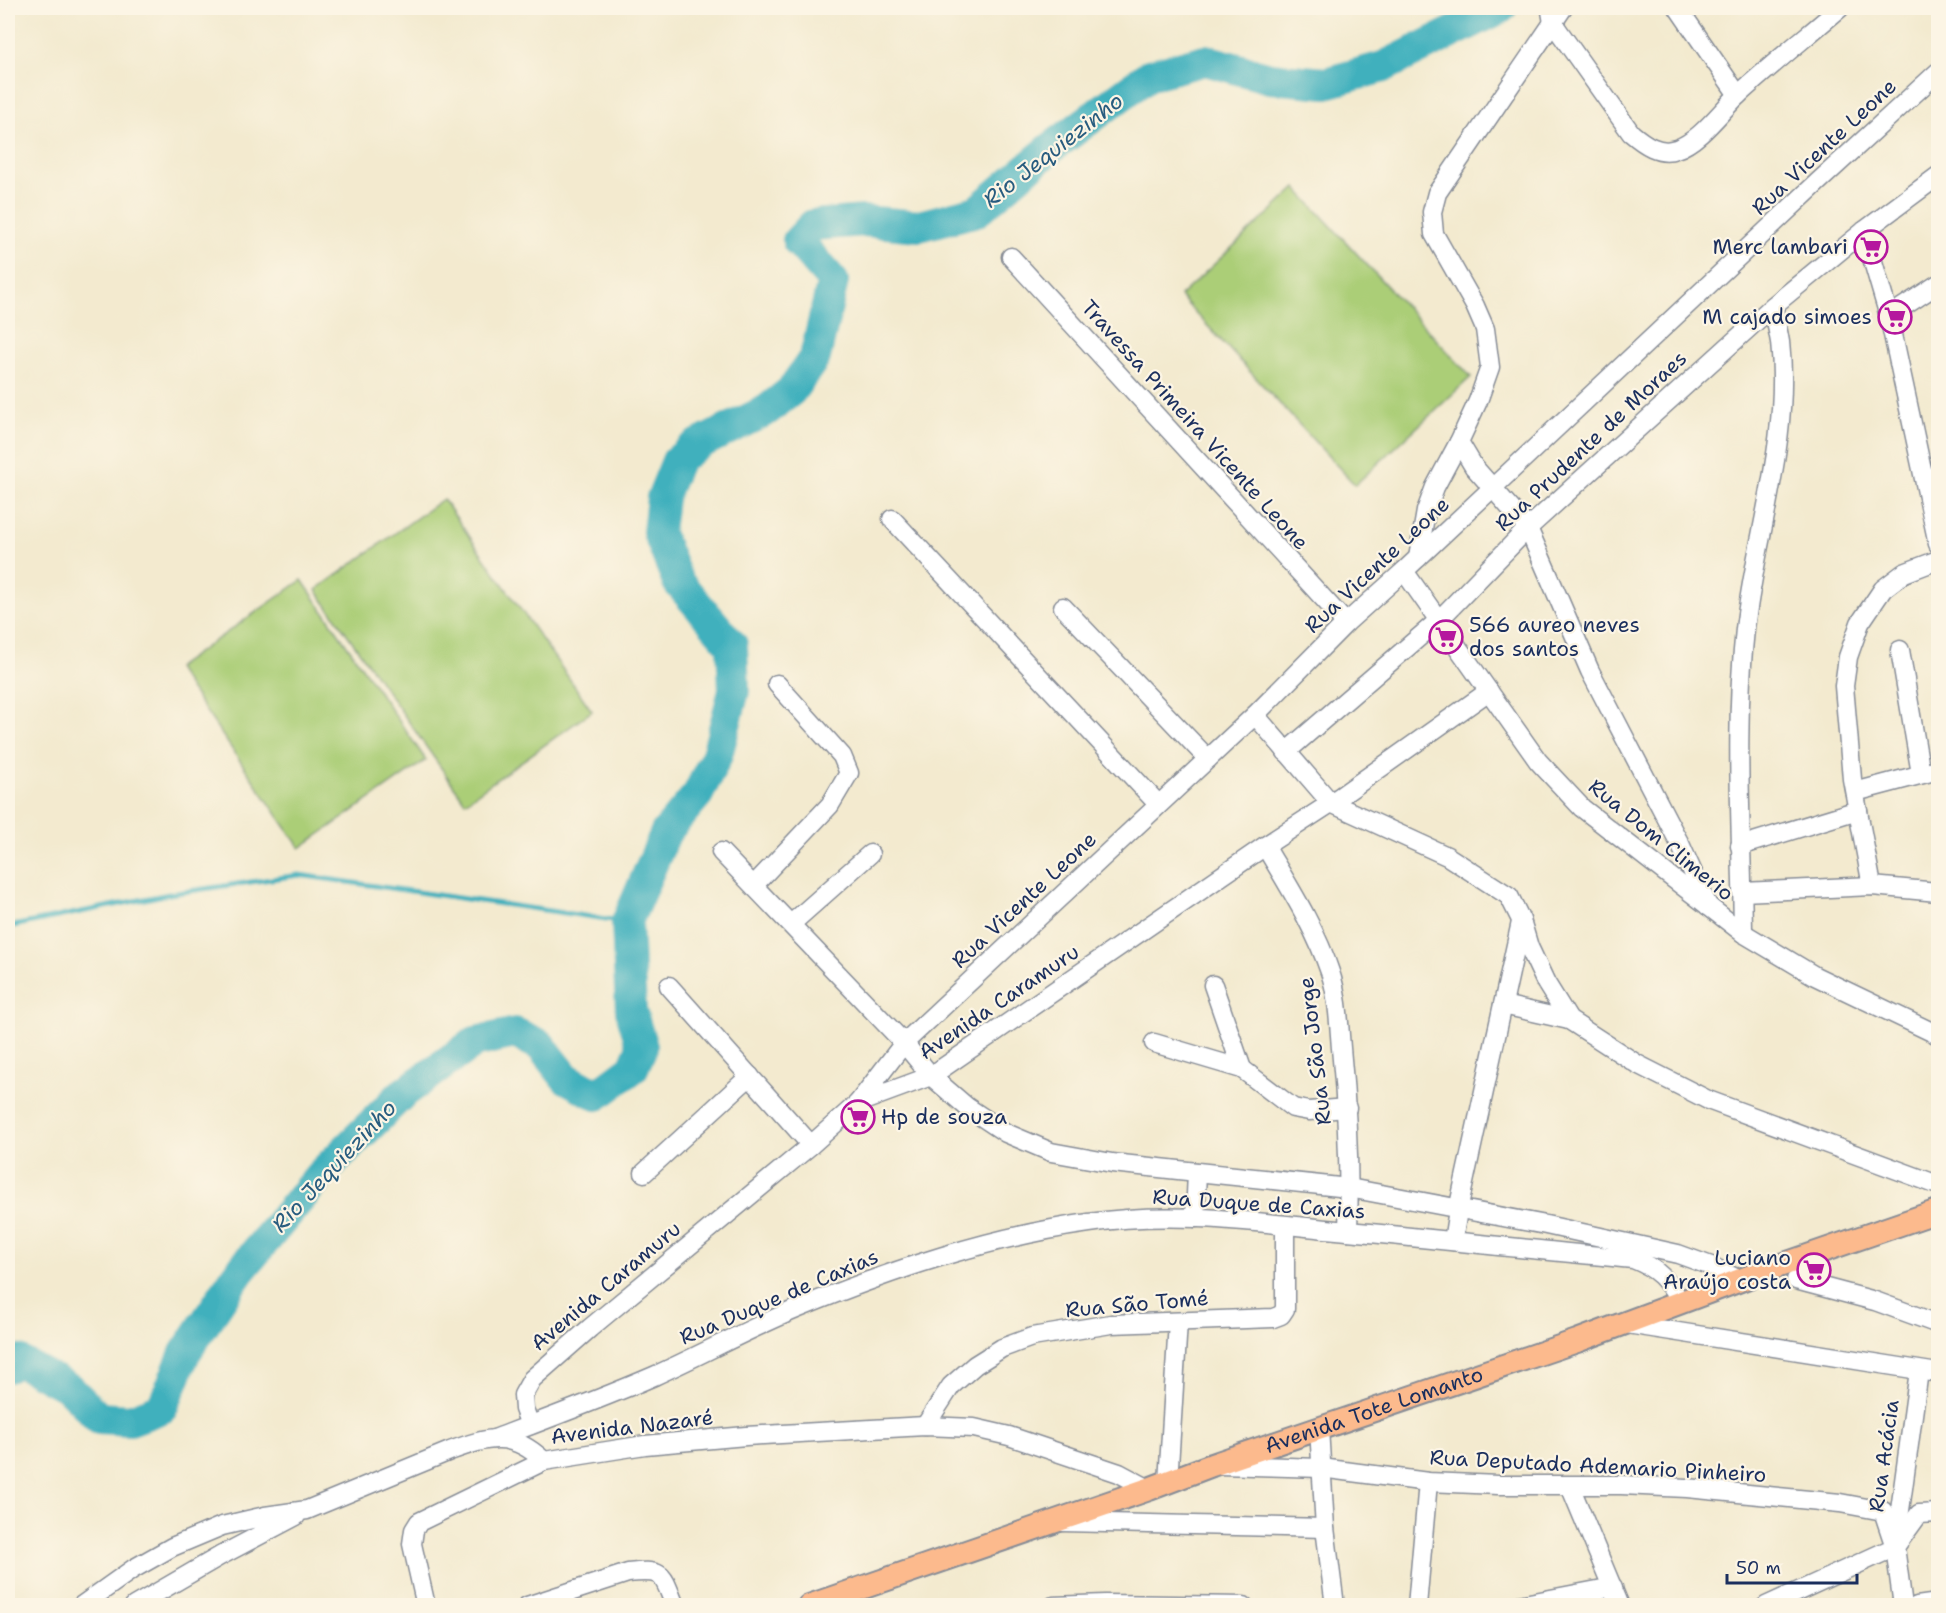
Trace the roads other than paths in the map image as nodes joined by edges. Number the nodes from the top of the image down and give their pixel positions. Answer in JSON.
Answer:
{"nodes":[{"id":1,"x":1563,"y":8,"type":"edge"},
{"id":2,"x":1678,"y":8,"type":"edge"},
{"id":3,"x":1840,"y":8,"type":"edge"},
{"id":4,"x":1551,"y":15,"type":"edge"},
{"id":5,"x":1938,"y":72,"type":"edge"},
{"id":6,"x":1738,"y":95,"type":"junction"},
{"id":7,"x":1938,"y":176,"type":"edge"},
{"id":8,"x":1864,"y":231,"type":"junction"},
{"id":9,"x":1011,"y":257,"type":"dead end"},
{"id":10,"x":1938,"y":284,"type":"edge"},
{"id":11,"x":1773,"y":306,"type":"junction"},
{"id":12,"x":1889,"y":316,"type":"junction"},
{"id":13,"x":1459,"y":442,"type":"junction"},
{"id":14,"x":1494,"y":487,"type":"junction"},
{"id":15,"x":892,"y":519,"type":"dead end"},
{"id":16,"x":1937,"y":522,"type":"edge"},
{"id":17,"x":1528,"y":528,"type":"junction"},
{"id":18,"x":1938,"y":544,"type":"edge"},
{"id":19,"x":1418,"y":558,"type":"junction"},
{"id":20,"x":1938,"y":560,"type":"edge"},
{"id":21,"x":1404,"y":571,"type":"junction"},
{"id":22,"x":1063,"y":607,"type":"dead end"},
{"id":23,"x":1439,"y":620,"type":"junction"},
{"id":24,"x":1346,"y":623,"type":"junction"},
{"id":25,"x":1900,"y":650,"type":"dead end"},
{"id":26,"x":777,"y":684,"type":"dead end"},
{"id":27,"x":1489,"y":691,"type":"junction"},
{"id":28,"x":1255,"y":715,"type":"junction"},
{"id":29,"x":1286,"y":752,"type":"junction"},
{"id":30,"x":1208,"y":759,"type":"junction"},
{"id":31,"x":1930,"y":772,"type":"edge"},
{"id":32,"x":1856,"y":801,"type":"junction"},
{"id":33,"x":1331,"y":803,"type":"junction"},
{"id":34,"x":1158,"y":804,"type":"junction"},
{"id":35,"x":1265,"y":846,"type":"junction"},
{"id":36,"x":1740,"y":846,"type":"junction"},
{"id":37,"x":721,"y":852,"type":"dead end"},
{"id":38,"x":870,"y":854,"type":"dead end"},
{"id":39,"x":754,"y":885,"type":"junction"},
{"id":40,"x":1872,"y":886,"type":"junction"},
{"id":41,"x":1742,"y":892,"type":"junction"},
{"id":42,"x":1938,"y":892,"type":"edge"},
{"id":43,"x":1708,"y":906,"type":"junction"},
{"id":44,"x":1521,"y":920,"type":"junction"},
{"id":45,"x":791,"y":924,"type":"junction"},
{"id":46,"x":1743,"y":933,"type":"junction"},
{"id":47,"x":1213,"y":985,"type":"dead end"},
{"id":48,"x":669,"y":986,"type":"dead end"},
{"id":49,"x":1503,"y":1005,"type":"junction"},
{"id":50,"x":1569,"y":1020,"type":"junction"},
{"id":51,"x":1938,"y":1035,"type":"edge"},
{"id":52,"x":904,"y":1043,"type":"junction"},
{"id":53,"x":1154,"y":1043,"type":"dead end"},
{"id":54,"x":1242,"y":1069,"type":"junction"},
{"id":55,"x":750,"y":1076,"type":"junction"},
{"id":56,"x":931,"y":1076,"type":"junction"},
{"id":57,"x":858,"y":1103,"type":"junction"},
{"id":58,"x":1347,"y":1108,"type":"junction"},
{"id":59,"x":811,"y":1145,"type":"junction"},
{"id":60,"x":1197,"y":1172,"type":"junction"},
{"id":61,"x":644,"y":1173,"type":"dead end"},
{"id":62,"x":1938,"y":1185,"type":"edge"},
{"id":63,"x":1349,"y":1188,"type":"junction"},
{"id":64,"x":1458,"y":1210,"type":"junction"},
{"id":65,"x":1938,"y":1211,"type":"edge"},
{"id":66,"x":1195,"y":1218,"type":"junction"},
{"id":67,"x":1285,"y":1225,"type":"junction"},
{"id":68,"x":1348,"y":1231,"type":"junction"},
{"id":69,"x":1453,"y":1241,"type":"junction"},
{"id":70,"x":1636,"y":1252,"type":"junction"},
{"id":71,"x":1740,"y":1280,"type":"junction"},
{"id":72,"x":1796,"y":1280,"type":"dead end"},
{"id":73,"x":1681,"y":1303,"type":"junction"},
{"id":74,"x":1178,"y":1322,"type":"junction"},
{"id":75,"x":1627,"y":1324,"type":"junction"},
{"id":76,"x":1938,"y":1324,"type":"edge"},
{"id":77,"x":1918,"y":1371,"type":"junction"},
{"id":78,"x":1938,"y":1373,"type":"edge"},
{"id":79,"x":530,"y":1425,"type":"junction"},
{"id":80,"x":925,"y":1426,"type":"junction"},
{"id":81,"x":1320,"y":1428,"type":"junction"},
{"id":82,"x":494,"y":1439,"type":"junction"},
{"id":83,"x":543,"y":1461,"type":"junction"},
{"id":84,"x":1212,"y":1465,"type":"junction"},
{"id":85,"x":1321,"y":1468,"type":"junction"},
{"id":86,"x":1428,"y":1482,"type":"junction"},
{"id":87,"x":1158,"y":1486,"type":"junction"},
{"id":88,"x":1570,"y":1486,"type":"junction"},
{"id":89,"x":307,"y":1510,"type":"junction"},
{"id":90,"x":1938,"y":1513,"type":"edge"},
{"id":91,"x":1053,"y":1521,"type":"junction"},
{"id":92,"x":1325,"y":1528,"type":"junction"},
{"id":93,"x":1895,"y":1547,"type":"junction"},
{"id":94,"x":1613,"y":1587,"type":"junction"},
{"id":95,"x":103,"y":1599,"type":"edge"},
{"id":96,"x":1938,"y":1603,"type":"edge"},
{"id":97,"x":81,"y":1605,"type":"edge"},
{"id":98,"x":134,"y":1605,"type":"edge"},
{"id":99,"x":426,"y":1605,"type":"edge"},
{"id":100,"x":527,"y":1605,"type":"edge"},
{"id":101,"x":675,"y":1605,"type":"edge"},
{"id":102,"x":809,"y":1605,"type":"edge"},
{"id":103,"x":1053,"y":1605,"type":"edge"},
{"id":104,"x":1237,"y":1605,"type":"edge"},
{"id":105,"x":1335,"y":1605,"type":"edge"},
{"id":106,"x":1417,"y":1605,"type":"edge"},
{"id":107,"x":1514,"y":1605,"type":"edge"},
{"id":108,"x":1620,"y":1605,"type":"edge"},
{"id":109,"x":1766,"y":1605,"type":"edge"},
{"id":110,"x":1903,"y":1605,"type":"edge"},
{"id":111,"x":1917,"y":1605,"type":"edge"}],
"edges":[{"from":1,"to":4,"type":"street"},
{"from":2,"to":6,"type":"street"},
{"from":3,"to":6,"type":"street"},
{"from":4,"to":6,"type":"street"},
{"from":4,"to":13,"type":"street"},
{"from":5,"to":14,"type":"street","name":"Rua Vicente Leone"},
{"from":7,"to":8,"type":"street","name":"Rua Prudente de Moraes"},
{"from":8,"to":11,"type":"street","name":"Rua Prudente de Moraes"},
{"from":8,"to":12,"type":"street"},
{"from":9,"to":24,"type":"street","name":"Travessa Primeira Vicente Leone"},
{"from":10,"to":12,"type":"street"},
{"from":11,"to":17,"type":"street","name":"Rua Prudente de Moraes"},
{"from":11,"to":36,"type":"street"},
{"from":12,"to":16,"type":"street"},
{"from":13,"to":14,"type":"street"},
{"from":13,"to":19,"type":"street"},
{"from":14,"to":17,"type":"street"},
{"from":14,"to":19,"type":"street","name":"Rua Vicente Leone"},
{"from":15,"to":34,"type":"street"},
{"from":16,"to":18,"type":"street"},
{"from":17,"to":23,"type":"street","name":"Rua Prudente de Moraes"},
{"from":17,"to":43,"type":"street"},
{"from":19,"to":21,"type":"street","name":"Rua Vicente Leone"},
{"from":20,"to":32,"type":"street"},
{"from":21,"to":23,"type":"street","name":"Rua Dom Climerio"},
{"from":21,"to":24,"type":"street","name":"Rua Vicente Leone"},
{"from":22,"to":30,"type":"street"},
{"from":23,"to":27,"type":"street","name":"Rua Dom Climerio"},
{"from":23,"to":29,"type":"street","name":"Rua Prudente de Moraes"},
{"from":24,"to":28,"type":"street","name":"Rua Vicente Leone"},
{"from":25,"to":31,"type":"street"},
{"from":26,"to":39,"type":"street"},
{"from":27,"to":33,"type":"street","name":"Avenida Caramuru"},
{"from":27,"to":43,"type":"street","name":"Rua Dom Climerio"},
{"from":28,"to":29,"type":"street"},
{"from":28,"to":30,"type":"street","name":"Rua Vicente Leone"},
{"from":29,"to":33,"type":"street"},
{"from":30,"to":34,"type":"street","name":"Rua Vicente Leone"},
{"from":31,"to":32,"type":"street"},
{"from":32,"to":36,"type":"street"},
{"from":32,"to":40,"type":"street"},
{"from":33,"to":35,"type":"street","name":"Avenida Caramuru"},
{"from":33,"to":44,"type":"street"},
{"from":34,"to":52,"type":"street","name":"Rua Vicente Leone"},
{"from":35,"to":56,"type":"street","name":"Avenida Caramuru"},
{"from":35,"to":58,"type":"street","name":"Rua São Jorge"},
{"from":36,"to":41,"type":"street"},
{"from":37,"to":39,"type":"street","name":"Rua Duque de Caxias"},
{"from":38,"to":45,"type":"street"},
{"from":39,"to":45,"type":"street","name":"Rua Duque de Caxias"},
{"from":40,"to":41,"type":"street"},
{"from":40,"to":42,"type":"street"},
{"from":41,"to":46,"type":"street"},
{"from":43,"to":46,"type":"street","name":"Rua Dom Climerio"},
{"from":44,"to":49,"type":"street"},
{"from":44,"to":50,"type":"street"},
{"from":45,"to":52,"type":"street","name":"Rua Duque de Caxias"},
{"from":46,"to":51,"type":"street","name":"Rua Dom Climerio"},
{"from":47,"to":54,"type":"street"},
{"from":48,"to":55,"type":"street"},
{"from":49,"to":50,"type":"street"},
{"from":49,"to":64,"type":"street"},
{"from":50,"to":62,"type":"street"},
{"from":52,"to":56,"type":"street","name":"Rua Duque de Caxias"},
{"from":52,"to":57,"type":"street","name":"Rua Vicente Leone"},
{"from":53,"to":54,"type":"street"},
{"from":54,"to":58,"type":"street"},
{"from":55,"to":59,"type":"street"},
{"from":55,"to":61,"type":"street"},
{"from":56,"to":57,"type":"street","name":"Avenida Caramuru"},
{"from":56,"to":60,"type":"street","name":"Rua Duque de Caxias"},
{"from":57,"to":59,"type":"street","name":"Avenida Caramuru"},
{"from":58,"to":63,"type":"street","name":"Rua São Jorge"},
{"from":59,"to":79,"type":"street","name":"Avenida Caramuru"},
{"from":60,"to":63,"type":"street","name":"Rua Duque de Caxias"},
{"from":60,"to":66,"type":"street"},
{"from":63,"to":64,"type":"street","name":"Rua Duque de Caxias"},
{"from":63,"to":68,"type":"street","name":"Rua São Jorge"},
{"from":64,"to":69,"type":"street"},
{"from":64,"to":70,"type":"street","name":"Rua Duque de Caxias"},
{"from":65,"to":71,"type":"main road","name":"Avenida Tote Lomanto"},
{"from":66,"to":67,"type":"street","name":"Rua Duque de Caxias"},
{"from":66,"to":79,"type":"street","name":"Rua Duque de Caxias"},
{"from":67,"to":68,"type":"street","name":"Rua Duque de Caxias"},
{"from":67,"to":74,"type":"street","name":"Rua São Tomé"},
{"from":68,"to":69,"type":"street","name":"Rua Duque de Caxias"},
{"from":69,"to":70,"type":"street","name":"Rua Duque de Caxias"},
{"from":70,"to":71,"type":"street","name":"Rua Duque de Caxias"},
{"from":70,"to":73,"type":"street","name":"Rua Duque de Caxias"},
{"from":71,"to":73,"type":"main road","name":"Avenida Tote Lomanto"},
{"from":72,"to":76,"type":"street"},
{"from":73,"to":75,"type":"main road","name":"Avenida Tote Lomanto"},
{"from":74,"to":80,"type":"street","name":"Rua São Tomé"},
{"from":74,"to":87,"type":"street"},
{"from":75,"to":77,"type":"street"},
{"from":75,"to":81,"type":"main road","name":"Avenida Tote Lomanto"},
{"from":77,"to":78,"type":"street"},
{"from":77,"to":93,"type":"street","name":"Rua Acácia"},
{"from":79,"to":82,"type":"street","name":"Rua Duque de Caxias"},
{"from":80,"to":83,"type":"street","name":"Avenida Nazaré"},
{"from":80,"to":87,"type":"street","name":"Avenida Nazaré"},
{"from":81,"to":84,"type":"main road","name":"Avenida Tote Lomanto"},
{"from":81,"to":85,"type":"street"},
{"from":82,"to":83,"type":"street","name":"Avenida Nazaré"},
{"from":82,"to":89,"type":"street","name":"Avenida Nazaré"},
{"from":83,"to":99,"type":"street"},
{"from":84,"to":85,"type":"street","name":"Rua Deputado Ademario Pinheiro"},
{"from":84,"to":87,"type":"main road","name":"Avenida Tote Lomanto"},
{"from":85,"to":86,"type":"street","name":"Rua Deputado Ademario Pinheiro"},
{"from":85,"to":92,"type":"street"},
{"from":86,"to":88,"type":"street","name":"Rua Deputado Ademario Pinheiro"},
{"from":86,"to":106,"type":"street"},
{"from":87,"to":91,"type":"main road","name":"Avenida Tote Lomanto"},
{"from":88,"to":93,"type":"street","name":"Rua Deputado Ademario Pinheiro"},
{"from":88,"to":94,"type":"street"},
{"from":89,"to":95,"type":"street","name":"Avenida Nazaré"},
{"from":89,"to":98,"type":"street"},
{"from":90,"to":93,"type":"street"},
{"from":91,"to":92,"type":"street"},
{"from":91,"to":102,"type":"main road","name":"Avenida Tote Lomanto"},
{"from":92,"to":105,"type":"street"},
{"from":93,"to":109,"type":"street"},
{"from":93,"to":110,"type":"street"},
{"from":94,"to":107,"type":"street"},
{"from":94,"to":108,"type":"street"},
{"from":95,"to":97,"type":"street","name":"Avenida Nazaré"},
{"from":96,"to":111,"type":"street"},
{"from":100,"to":101,"type":"street"},
{"from":103,"to":104,"type":"street"}]}
